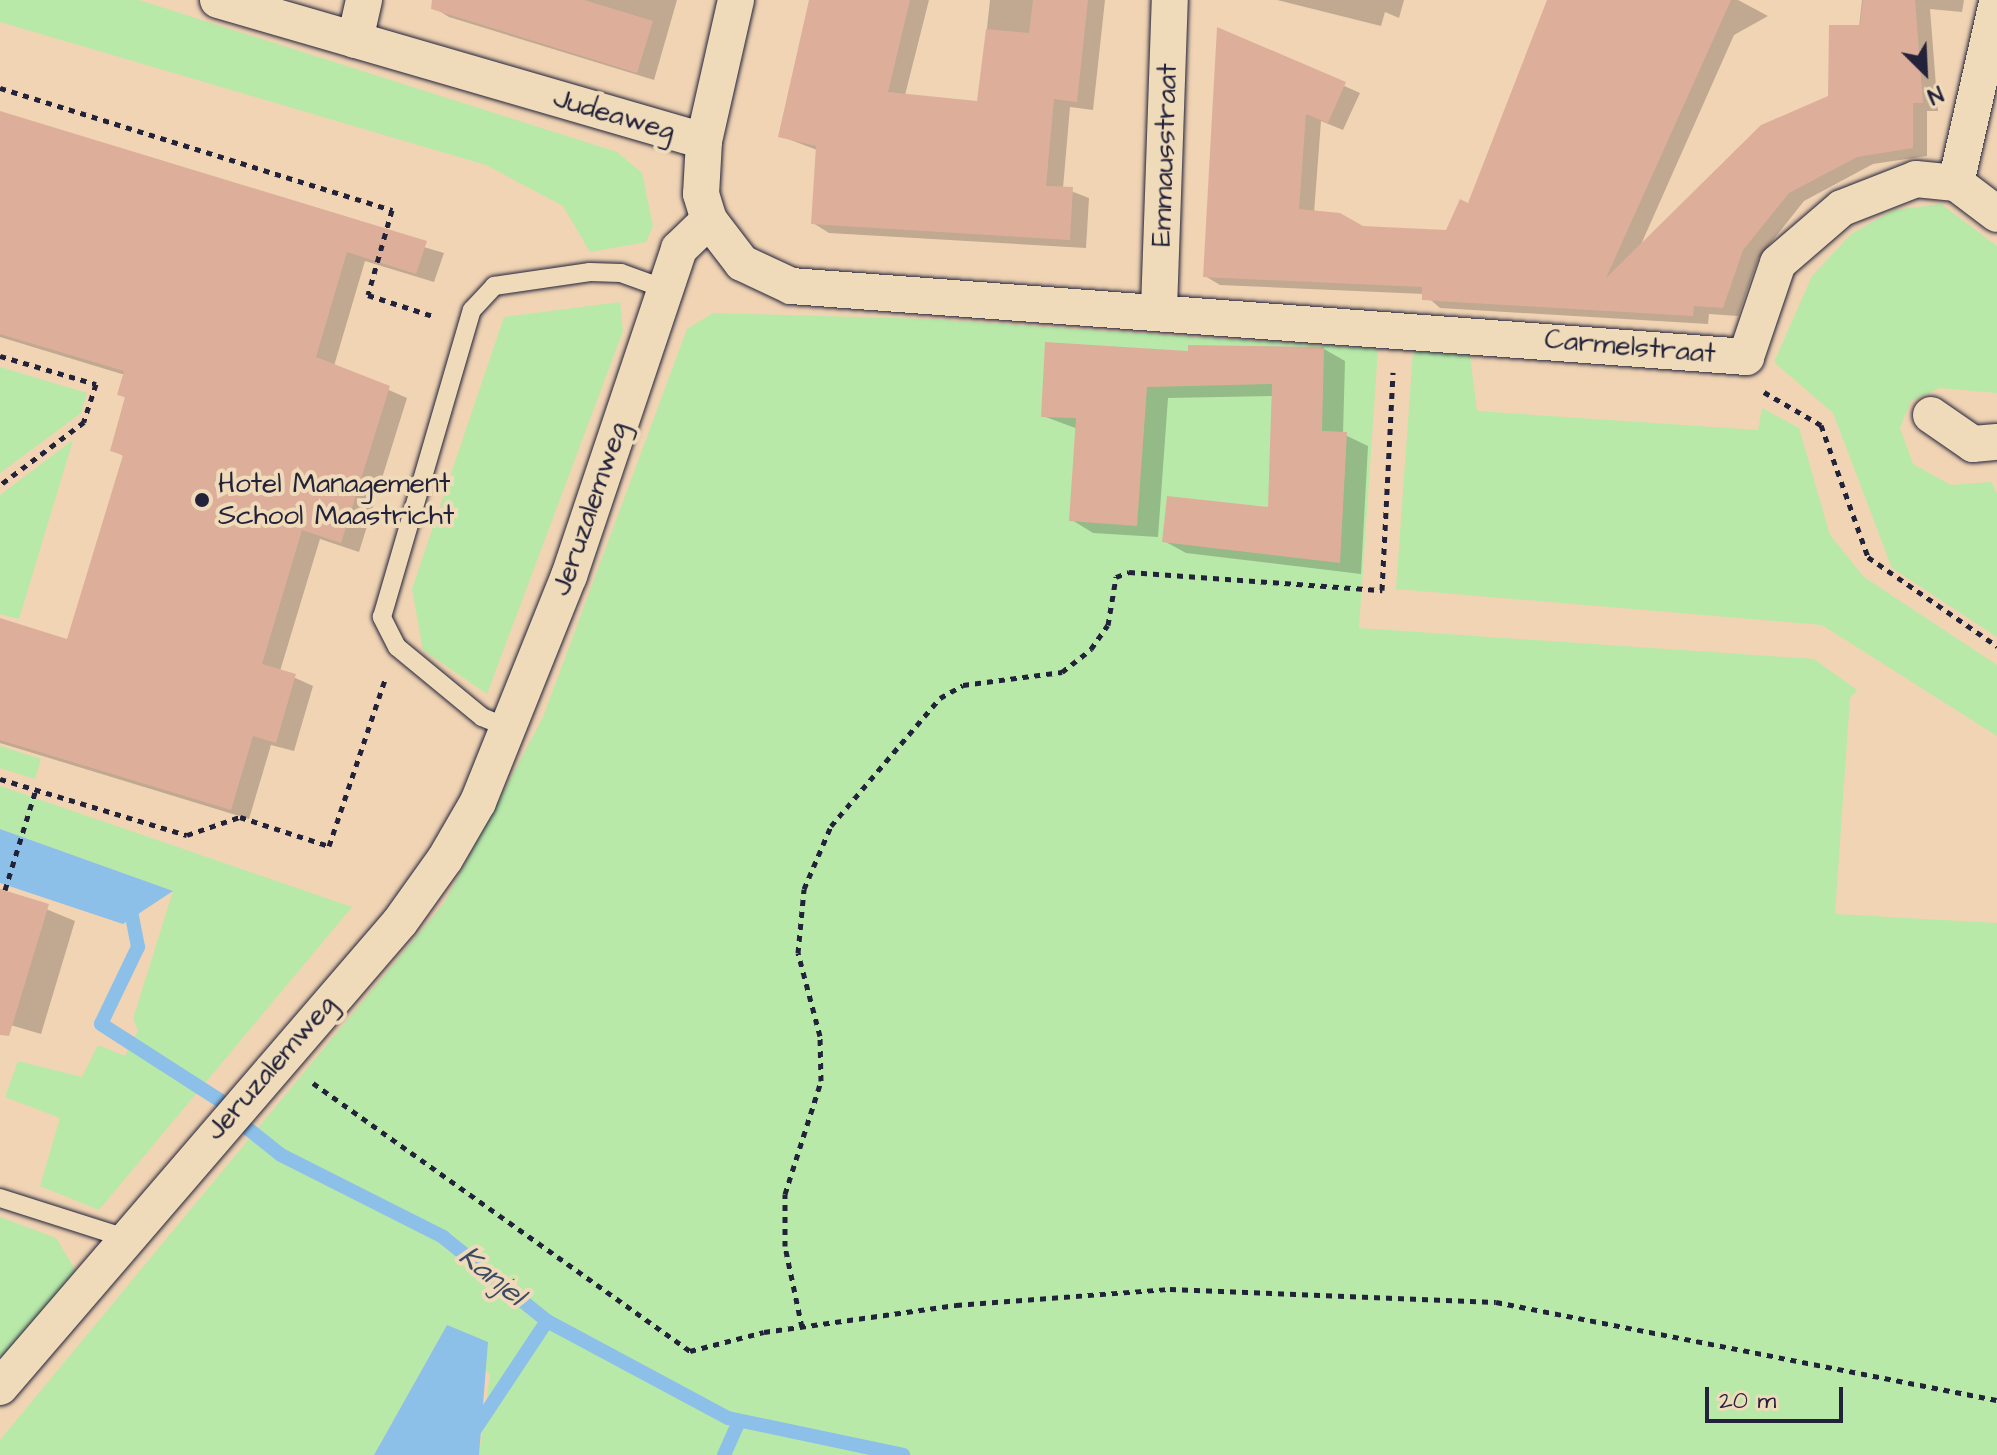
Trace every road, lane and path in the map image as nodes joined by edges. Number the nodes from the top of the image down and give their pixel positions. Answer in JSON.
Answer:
{"nodes":[{"id":1,"x":218,"y":0,"type":"edge"},
{"id":2,"x":364,"y":0,"type":"edge"},
{"id":3,"x":736,"y":0,"type":"edge"},
{"id":4,"x":1170,"y":0,"type":"edge"},
{"id":5,"x":1997,"y":3,"type":"edge"},
{"id":6,"x":355,"y":40,"type":"junction"},
{"id":7,"x":0,"y":88,"type":"edge"},
{"id":8,"x":704,"y":141,"type":"junction"},
{"id":9,"x":1956,"y":183,"type":"junction"},
{"id":10,"x":1997,"y":214,"type":"edge"},
{"id":11,"x":709,"y":220,"type":"junction"},
{"id":12,"x":665,"y":289,"type":"junction"},
{"id":13,"x":1159,"y":309,"type":"junction"},
{"id":14,"x":467,"y":327,"type":"junction"},
{"id":15,"x":1395,"y":329,"type":"junction"},
{"id":16,"x":0,"y":356,"type":"edge"},
{"id":17,"x":1746,"y":357,"type":"junction"},
{"id":18,"x":1931,"y":415,"type":"dead end"},
{"id":19,"x":1997,"y":442,"type":"edge"},
{"id":20,"x":0,"y":485,"type":"edge"},
{"id":21,"x":1997,"y":646,"type":"edge"},
{"id":22,"x":397,"y":647,"type":"junction"},
{"id":23,"x":509,"y":728,"type":"junction"},
{"id":24,"x":0,"y":779,"type":"edge"},
{"id":25,"x":36,"y":789,"type":"junction"},
{"id":26,"x":5,"y":890,"type":"dead end"},
{"id":27,"x":280,"y":1059,"type":"junction"},
{"id":28,"x":0,"y":1198,"type":"edge"},
{"id":29,"x":122,"y":1237,"type":"junction"},
{"id":30,"x":802,"y":1327,"type":"junction"},
{"id":31,"x":0,"y":1387,"type":"edge"},
{"id":32,"x":1997,"y":1400,"type":"edge"}],
"edges":[{"from":1,"to":6,"type":"street","name":"Judeaweg"},
{"from":2,"to":6,"type":"street"},
{"from":3,"to":8,"type":"street"},
{"from":4,"to":13,"type":"street","name":"Emmausstraat"},
{"from":5,"to":9,"type":"street"},
{"from":6,"to":8,"type":"street","name":"Judeaweg"},
{"from":7,"to":14,"type":"path"},
{"from":8,"to":11,"type":"street","name":"Judeaweg"},
{"from":9,"to":10,"type":"street"},
{"from":9,"to":17,"type":"street","name":"Carmelstraat"},
{"from":11,"to":12,"type":"street","name":"Jeruzalemweg"},
{"from":11,"to":13,"type":"street","name":"Judeaweg"},
{"from":12,"to":14,"type":"lane"},
{"from":12,"to":23,"type":"street","name":"Jeruzalemweg"},
{"from":13,"to":15,"type":"street","name":"Carmelstraat"},
{"from":14,"to":22,"type":"lane"},
{"from":15,"to":17,"type":"street","name":"Carmelstraat"},
{"from":15,"to":30,"type":"path"},
{"from":16,"to":20,"type":"path"},
{"from":17,"to":21,"type":"path"},
{"from":18,"to":19,"type":"street"},
{"from":22,"to":23,"type":"lane"},
{"from":22,"to":25,"type":"path"},
{"from":23,"to":27,"type":"street","name":"Jeruzalemweg"},
{"from":24,"to":25,"type":"path"},
{"from":25,"to":26,"type":"path"},
{"from":27,"to":29,"type":"street","name":"Jeruzalemweg"},
{"from":27,"to":30,"type":"path"},
{"from":28,"to":29,"type":"lane"},
{"from":29,"to":31,"type":"street","name":"Jeruzalemweg"},
{"from":30,"to":32,"type":"path"}]}
